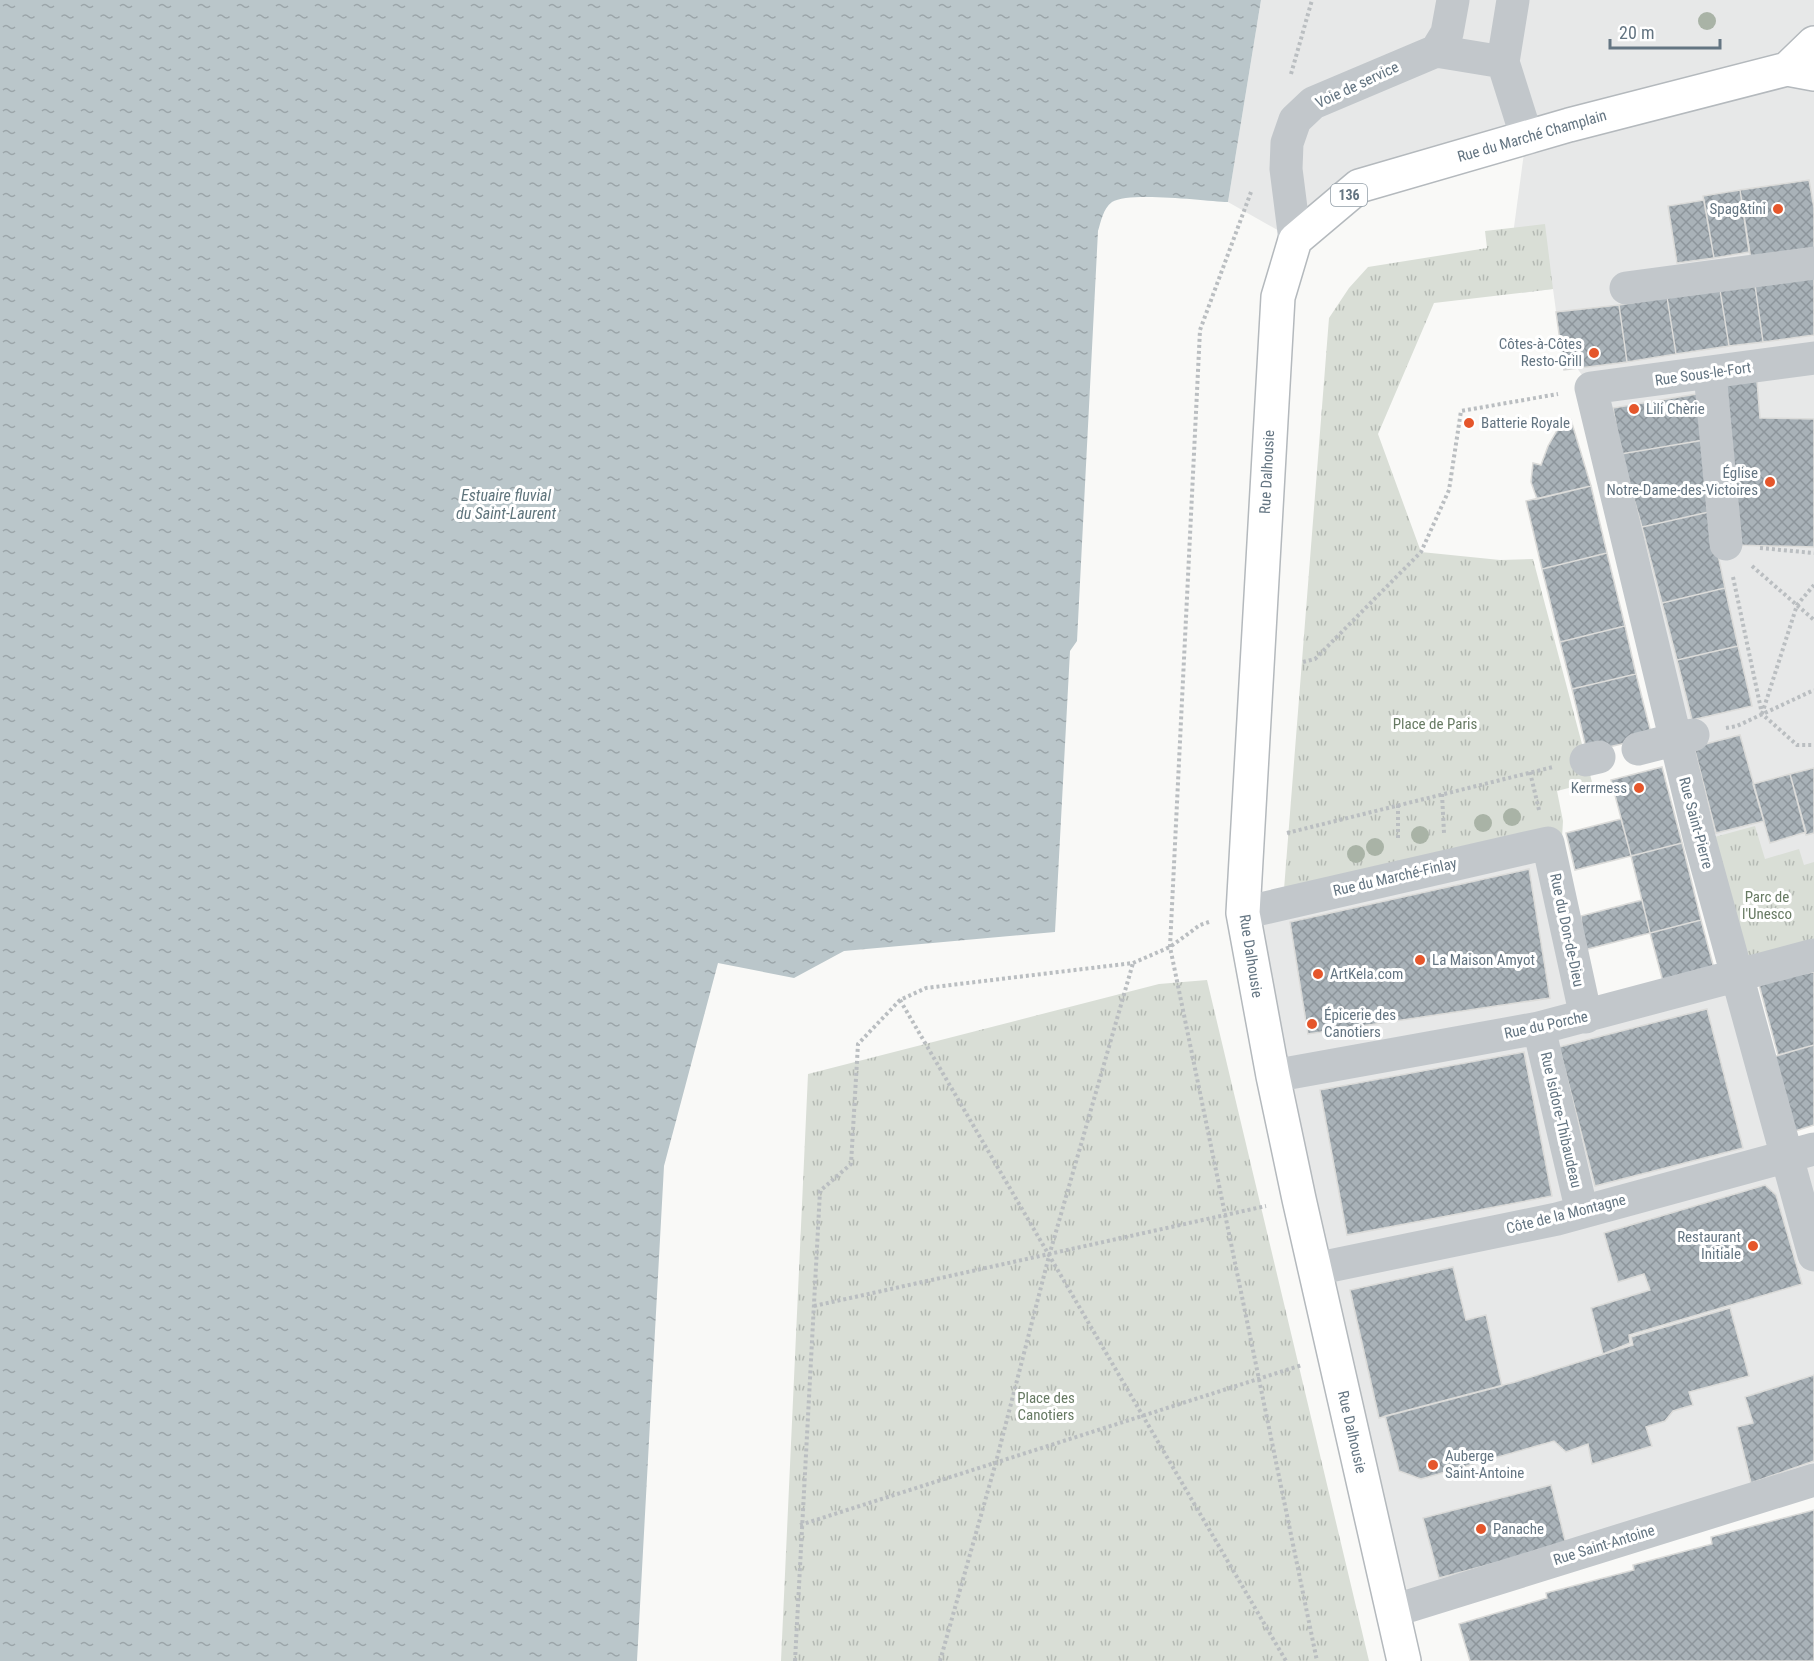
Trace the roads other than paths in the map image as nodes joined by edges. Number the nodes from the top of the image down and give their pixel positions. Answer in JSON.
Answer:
{"nodes":[{"id":1,"x":1453,"y":0,"type":"edge"},
{"id":2,"x":1513,"y":0,"type":"edge"},
{"id":3,"x":1436,"y":51,"type":"junction"},
{"id":4,"x":1503,"y":62,"type":"junction"},
{"id":5,"x":1808,"y":65,"type":"edge"},
{"id":6,"x":1527,"y":138,"type":"junction"},
{"id":7,"x":1295,"y":240,"type":"junction"},
{"id":8,"x":1814,"y":263,"type":"edge"},
{"id":9,"x":1626,"y":288,"type":"dead end"},
{"id":10,"x":1814,"y":358,"type":"edge"},
{"id":11,"x":1710,"y":373,"type":"junction"},
{"id":12,"x":1591,"y":388,"type":"joint"},
{"id":13,"x":1726,"y":544,"type":"road end"},
{"id":14,"x":1684,"y":737,"type":"junction"},
{"id":15,"x":1638,"y":749,"type":"dead end"},
{"id":16,"x":1548,"y":843,"type":"joint"},
{"id":17,"x":1243,"y":913,"type":"junction"},
{"id":18,"x":1814,"y":955,"type":"edge"},
{"id":19,"x":1739,"y":977,"type":"junction"},
{"id":20,"x":1586,"y":1017,"type":"junction"},
{"id":21,"x":1539,"y":1028,"type":"junction"},
{"id":22,"x":1273,"y":1076,"type":"junction"},
{"id":23,"x":1800,"y":1152,"type":"edge"},
{"id":24,"x":1582,"y":1212,"type":"junction"},
{"id":25,"x":1814,"y":1255,"type":"edge"},
{"id":26,"x":1315,"y":1269,"type":"junction"},
{"id":27,"x":1814,"y":1480,"type":"edge"},
{"id":28,"x":1393,"y":1611,"type":"junction"},
{"id":29,"x":1404,"y":1661,"type":"edge"}],
"edges":[{"from":1,"to":3,"type":"street"},
{"from":2,"to":4,"type":"street"},
{"from":3,"to":4,"type":"street"},
{"from":3,"to":7,"type":"street","name":"Voie de service"},
{"from":4,"to":6,"type":"street"},
{"from":5,"to":6,"type":"main road","name":"Rue du Marché Champlain"},
{"from":6,"to":7,"type":"main road","name":"Rue du Marché Champlain","number":"136"},
{"from":7,"to":17,"type":"main road","name":"Rue Dalhousie"},
{"from":8,"to":9,"type":"street"},
{"from":10,"to":11,"type":"street","name":"Rue Sous-le-Fort"},
{"from":11,"to":12,"type":"street","name":"Rue Sous-le-Fort"},
{"from":11,"to":13,"type":"street"},
{"from":12,"to":14,"type":"street","name":"Rue Saint-Pierre"},
{"from":14,"to":15,"type":"street"},
{"from":14,"to":19,"type":"street","name":"Rue Saint-Pierre"},
{"from":16,"to":17,"type":"street","name":"Rue du Marché-Finlay"},
{"from":16,"to":20,"type":"street","name":"Rue du Don-de-Dieu"},
{"from":17,"to":22,"type":"main road","name":"Rue Dalhousie"},
{"from":18,"to":19,"type":"street","name":"Rue du Porche"},
{"from":19,"to":20,"type":"street","name":"Rue du Porche"},
{"from":19,"to":23,"type":"street","name":"Rue Saint-Pierre"},
{"from":20,"to":21,"type":"street","name":"Rue du Porche"},
{"from":21,"to":22,"type":"street","name":"Rue du Porche"},
{"from":21,"to":24,"type":"street","name":"Rue Isidore-Thibaudeau"},
{"from":22,"to":26,"type":"main road","name":"Rue Dalhousie"},
{"from":23,"to":24,"type":"street","name":"Côte de la Montagne"},
{"from":23,"to":25,"type":"street","name":"Rue Saint-Pierre"},
{"from":24,"to":26,"type":"street","name":"Côte de la Montagne"},
{"from":26,"to":28,"type":"main road","name":"Rue Dalhousie"},
{"from":27,"to":28,"type":"street","name":"Rue Saint-Antoine"},
{"from":28,"to":29,"type":"main road","name":"Rue Dalhousie"}]}
